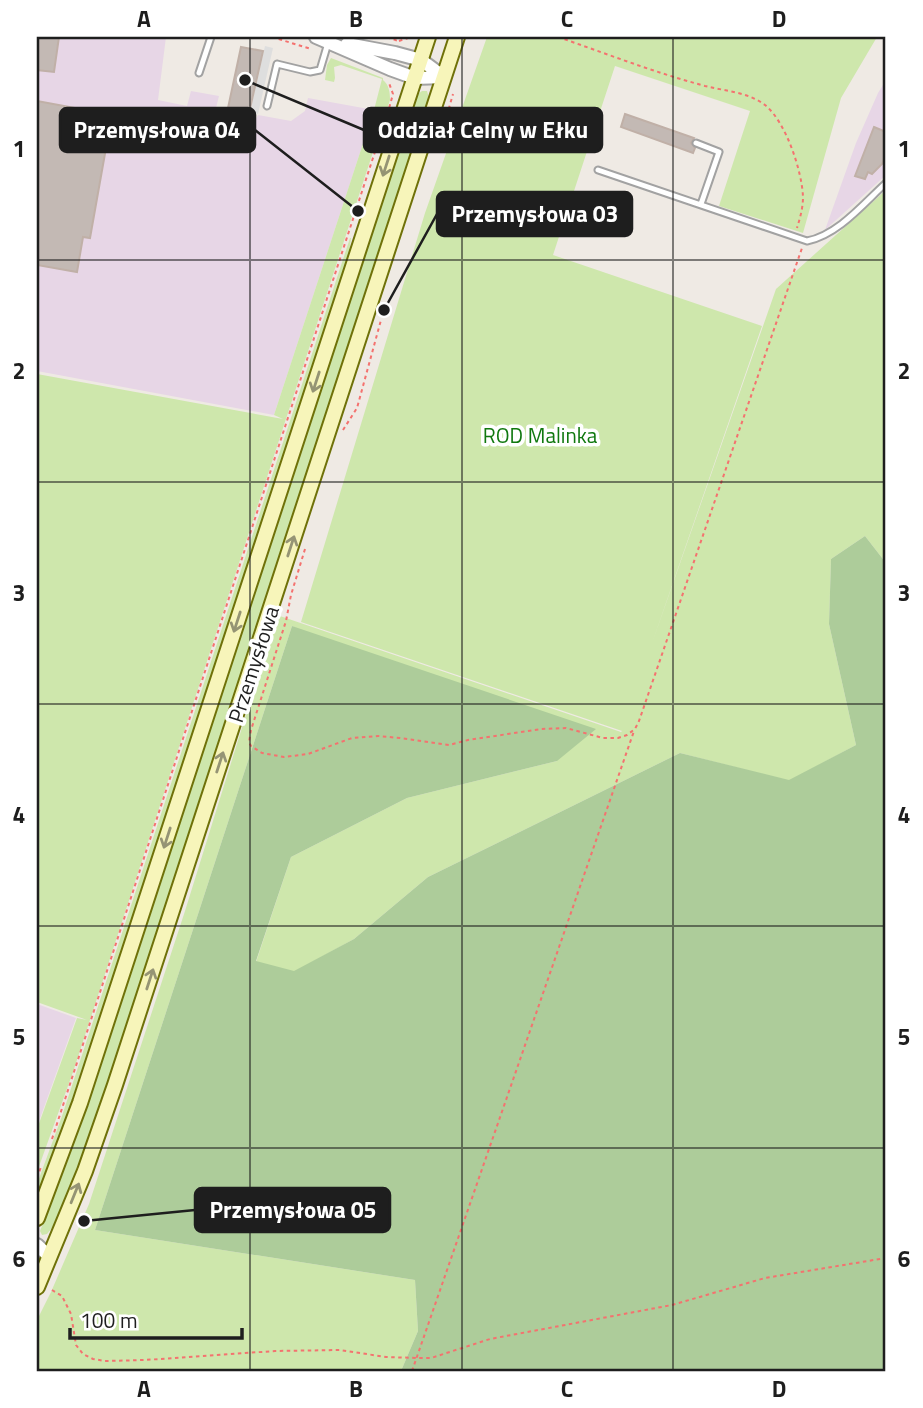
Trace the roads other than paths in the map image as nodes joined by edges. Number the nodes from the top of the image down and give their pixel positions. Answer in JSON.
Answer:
{"nodes":[{"id":1,"x":211,"y":37,"type":"edge"},
{"id":2,"x":316,"y":37,"type":"edge"},
{"id":3,"x":428,"y":37,"type":"edge"},
{"id":4,"x":457,"y":37,"type":"edge"},
{"id":5,"x":330,"y":39,"type":"edge"},
{"id":6,"x":421,"y":61,"type":"junction"},
{"id":7,"x":199,"y":73,"type":"dead end"},
{"id":8,"x":444,"y":77,"type":"junction"},
{"id":9,"x":415,"y":78,"type":"junction"},
{"id":10,"x":267,"y":106,"type":"dead end"},
{"id":11,"x":696,"y":144,"type":"dead end"},
{"id":12,"x":598,"y":170,"type":"dead end"},
{"id":13,"x":886,"y":183,"type":"edge"},
{"id":14,"x":701,"y":204,"type":"junction"},
{"id":15,"x":37,"y":1218,"type":"edge"},
{"id":16,"x":37,"y":1245,"type":"edge"},
{"id":17,"x":43,"y":1255,"type":"edge"},
{"id":18,"x":38,"y":1285,"type":"edge"}],
"edges":[{"from":1,"to":7,"type":"lane"},
{"from":2,"to":5,"type":"street"},
{"from":3,"to":6,"type":"main road","name":"Przemysłowa"},
{"from":4,"to":8,"type":"main road","name":"Przemysłowa"},
{"from":5,"to":6,"type":"street"},
{"from":5,"to":9,"type":"street"},
{"from":5,"to":10,"type":"lane"},
{"from":6,"to":8,"type":"street"},
{"from":6,"to":9,"type":"main road","name":"Przemysłowa"},
{"from":8,"to":9,"type":"street"},
{"from":17,"to":8,"type":"main road","name":"Przemysłowa","one_way":true},
{"from":9,"to":15,"type":"main road","name":"Przemysłowa","one_way":true},
{"from":11,"to":14,"type":"lane"},
{"from":12,"to":14,"type":"lane"},
{"from":13,"to":14,"type":"lane"},
{"from":16,"to":17,"type":"street"},
{"from":17,"to":18,"type":"main road","name":"Przemysłowa"}]}
